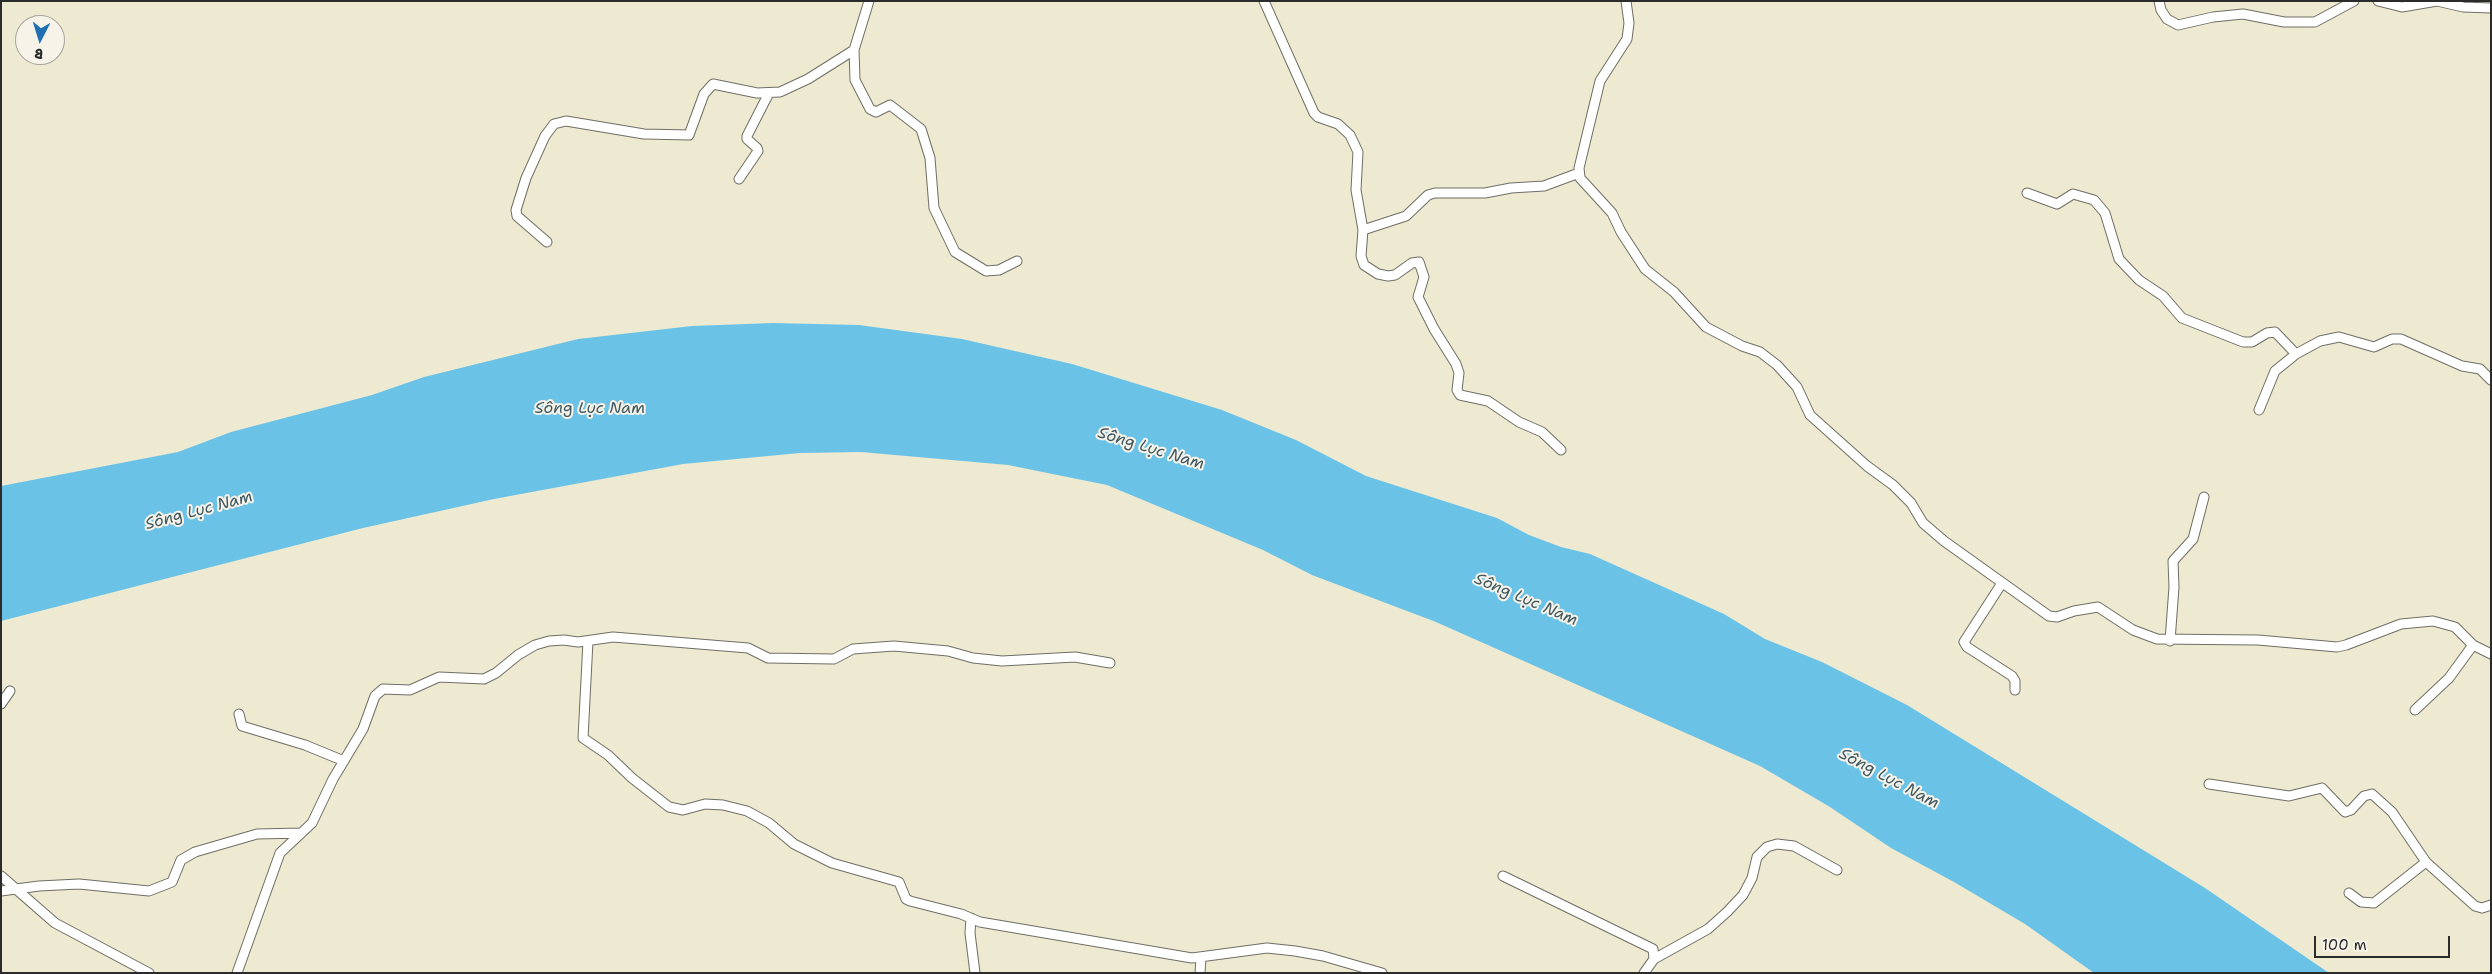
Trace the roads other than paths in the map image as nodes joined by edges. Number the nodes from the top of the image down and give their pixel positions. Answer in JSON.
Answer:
{"nodes":[{"id":1,"x":869,"y":1,"type":"edge"},
{"id":2,"x":1264,"y":1,"type":"edge"},
{"id":3,"x":1626,"y":1,"type":"edge"},
{"id":4,"x":2159,"y":1,"type":"edge"},
{"id":5,"x":2354,"y":1,"type":"edge"},
{"id":6,"x":2378,"y":1,"type":"edge"},
{"id":7,"x":2491,"y":8,"type":"edge"},
{"id":8,"x":854,"y":50,"type":"junction"},
{"id":9,"x":768,"y":93,"type":"junction"},
{"id":10,"x":1579,"y":174,"type":"junction"},
{"id":11,"x":738,"y":179,"type":"dead end"},
{"id":12,"x":2027,"y":192,"type":"dead end"},
{"id":13,"x":1363,"y":230,"type":"junction"},
{"id":14,"x":547,"y":242,"type":"dead end"},
{"id":15,"x":1017,"y":261,"type":"dead end"},
{"id":16,"x":2296,"y":354,"type":"junction"},
{"id":17,"x":2491,"y":380,"type":"edge"},
{"id":18,"x":2259,"y":410,"type":"dead end"},
{"id":19,"x":1561,"y":450,"type":"dead end"},
{"id":20,"x":2204,"y":497,"type":"dead end"},
{"id":21,"x":2002,"y":583,"type":"junction"},
{"id":22,"x":588,"y":641,"type":"junction"},
{"id":23,"x":2170,"y":641,"type":"junction"},
{"id":24,"x":2473,"y":645,"type":"junction"},
{"id":25,"x":2491,"y":654,"type":"edge"},
{"id":26,"x":1110,"y":663,"type":"dead end"},
{"id":27,"x":2015,"y":690,"type":"dead end"},
{"id":28,"x":10,"y":691,"type":"dead end"},
{"id":29,"x":1,"y":704,"type":"edge"},
{"id":30,"x":2414,"y":710,"type":"dead end"},
{"id":31,"x":239,"y":714,"type":"dead end"},
{"id":32,"x":344,"y":761,"type":"junction"},
{"id":33,"x":2209,"y":784,"type":"dead end"},
{"id":34,"x":301,"y":833,"type":"junction"},
{"id":35,"x":2426,"y":862,"type":"junction"},
{"id":36,"x":1837,"y":870,"type":"dead end"},
{"id":37,"x":1,"y":876,"type":"edge"},
{"id":38,"x":1503,"y":876,"type":"dead end"},
{"id":39,"x":15,"y":889,"type":"junction"},
{"id":40,"x":1,"y":890,"type":"edge"},
{"id":41,"x":2349,"y":893,"type":"dead end"},
{"id":42,"x":2491,"y":905,"type":"edge"},
{"id":43,"x":971,"y":918,"type":"junction"},
{"id":44,"x":1201,"y":958,"type":"junction"},
{"id":45,"x":1654,"y":958,"type":"junction"},
{"id":46,"x":149,"y":973,"type":"edge"},
{"id":47,"x":237,"y":973,"type":"edge"},
{"id":48,"x":975,"y":973,"type":"edge"},
{"id":49,"x":1200,"y":973,"type":"edge"},
{"id":50,"x":1382,"y":973,"type":"edge"},
{"id":51,"x":1644,"y":973,"type":"edge"}],
"edges":[{"from":1,"to":8,"type":"street"},
{"from":2,"to":13,"type":"street"},
{"from":3,"to":10,"type":"street"},
{"from":4,"to":5,"type":"street"},
{"from":6,"to":7,"type":"street"},
{"from":8,"to":9,"type":"street"},
{"from":8,"to":15,"type":"street"},
{"from":9,"to":11,"type":"street"},
{"from":9,"to":14,"type":"street"},
{"from":10,"to":13,"type":"street"},
{"from":10,"to":21,"type":"street"},
{"from":12,"to":16,"type":"street"},
{"from":13,"to":19,"type":"street"},
{"from":16,"to":17,"type":"street"},
{"from":16,"to":18,"type":"street"},
{"from":20,"to":23,"type":"street"},
{"from":21,"to":23,"type":"street"},
{"from":21,"to":27,"type":"street"},
{"from":22,"to":26,"type":"street"},
{"from":22,"to":32,"type":"street"},
{"from":22,"to":43,"type":"street"},
{"from":23,"to":24,"type":"street"},
{"from":24,"to":25,"type":"street"},
{"from":24,"to":30,"type":"street"},
{"from":28,"to":29,"type":"street"},
{"from":31,"to":32,"type":"street"},
{"from":32,"to":34,"type":"street"},
{"from":33,"to":35,"type":"street"},
{"from":34,"to":39,"type":"street"},
{"from":34,"to":47,"type":"street"},
{"from":35,"to":41,"type":"street"},
{"from":35,"to":42,"type":"street"},
{"from":36,"to":45,"type":"street"},
{"from":37,"to":39,"type":"street"},
{"from":38,"to":45,"type":"street"},
{"from":39,"to":40,"type":"street"},
{"from":39,"to":46,"type":"street"},
{"from":43,"to":44,"type":"street"},
{"from":43,"to":48,"type":"street"},
{"from":44,"to":49,"type":"street"},
{"from":44,"to":50,"type":"street"},
{"from":45,"to":51,"type":"street"}]}
